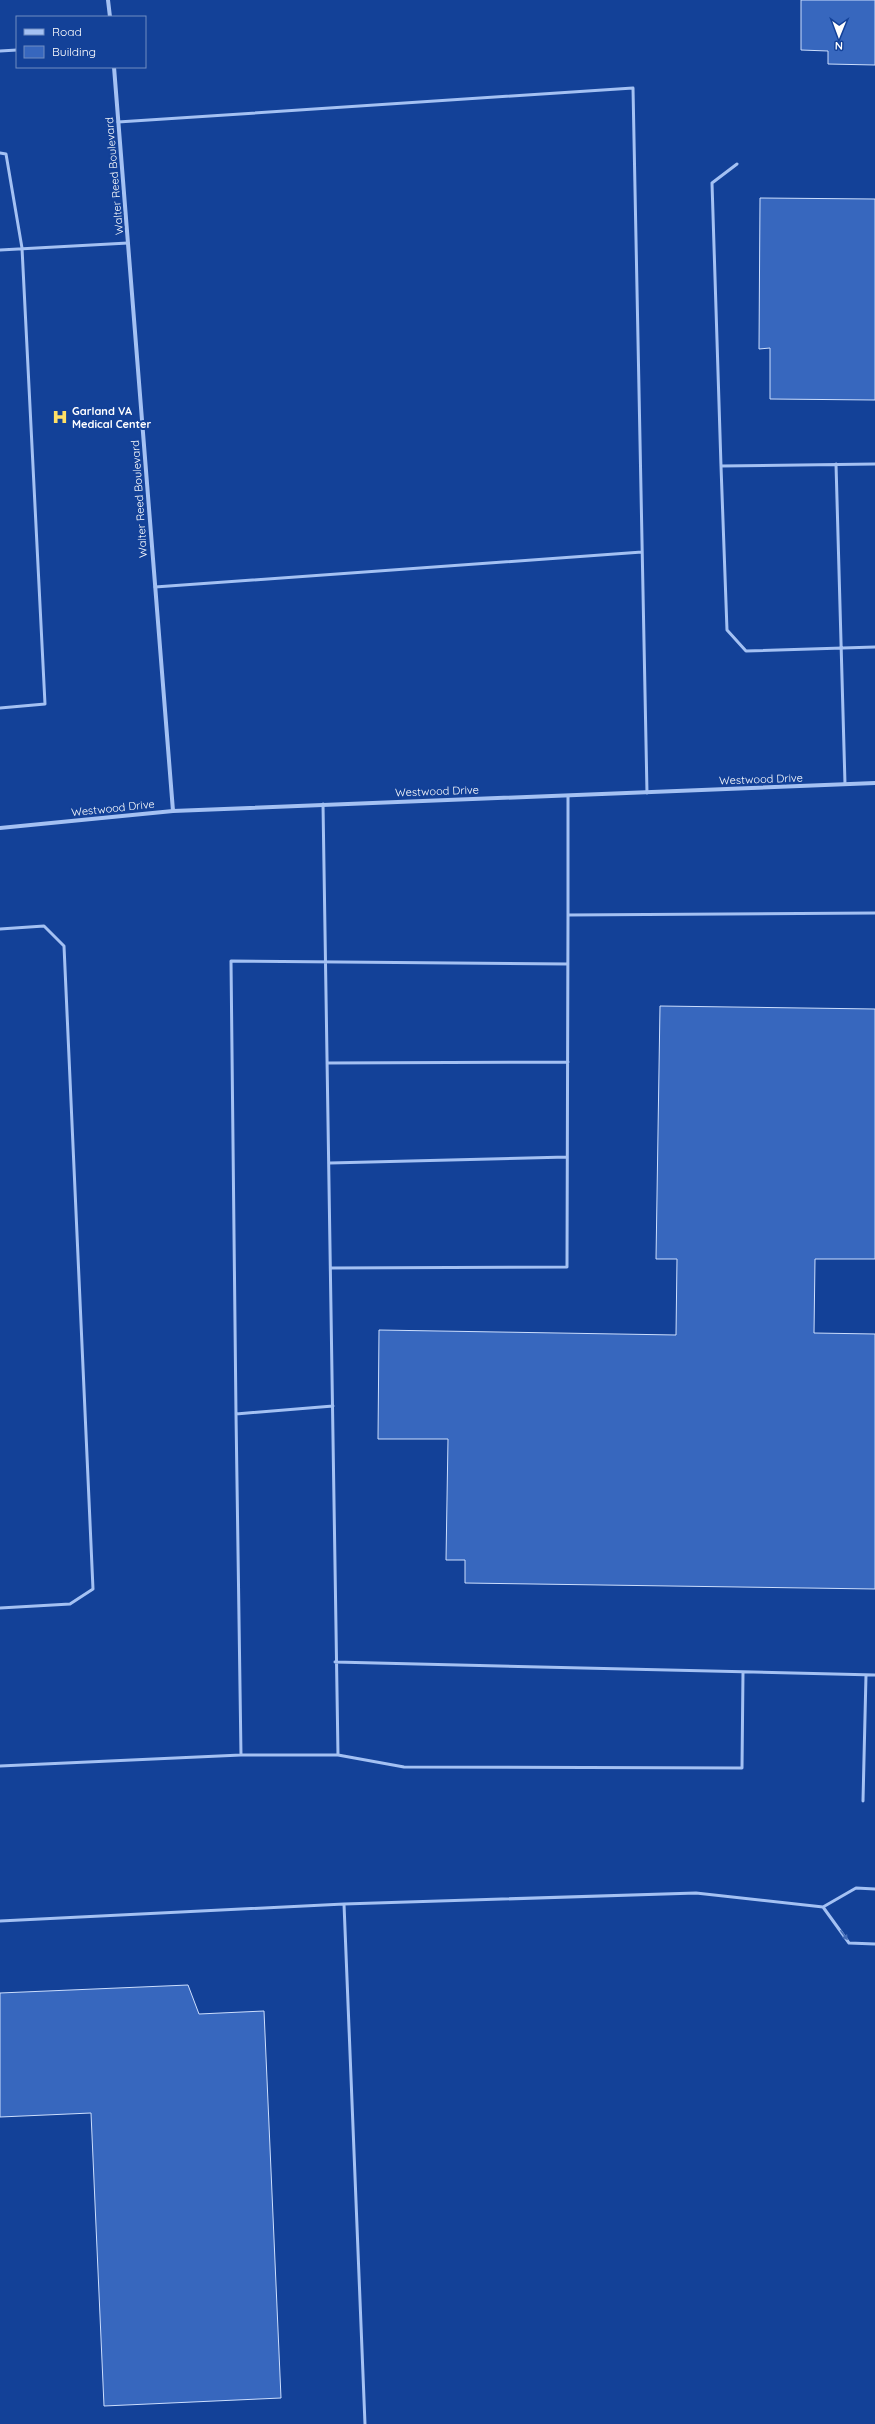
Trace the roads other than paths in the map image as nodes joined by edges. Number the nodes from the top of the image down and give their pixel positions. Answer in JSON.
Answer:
{"nodes":[{"id":1,"x":108,"y":0,"type":"edge"},
{"id":2,"x":110,"y":16,"type":"edge"},
{"id":3,"x":16,"y":50,"type":"edge"},
{"id":4,"x":0,"y":51,"type":"edge"},
{"id":5,"x":114,"y":68,"type":"edge"},
{"id":6,"x":118,"y":122,"type":"junction"},
{"id":7,"x":0,"y":153,"type":"edge"},
{"id":8,"x":737,"y":164,"type":"dead end"},
{"id":9,"x":128,"y":243,"type":"junction"},
{"id":10,"x":22,"y":248,"type":"junction"},
{"id":11,"x":0,"y":250,"type":"edge"},
{"id":12,"x":836,"y":464,"type":"junction"},
{"id":13,"x":875,"y":464,"type":"edge"},
{"id":14,"x":721,"y":466,"type":"junction"},
{"id":15,"x":642,"y":552,"type":"junction"},
{"id":16,"x":155,"y":587,"type":"junction"},
{"id":17,"x":875,"y":647,"type":"edge"},
{"id":18,"x":841,"y":648,"type":"junction"},
{"id":19,"x":0,"y":708,"type":"edge"},
{"id":20,"x":875,"y":783,"type":"edge"},
{"id":21,"x":844,"y":784,"type":"junction"},
{"id":22,"x":647,"y":792,"type":"junction"},
{"id":23,"x":568,"y":796,"type":"junction"},
{"id":24,"x":323,"y":804,"type":"junction"},
{"id":25,"x":173,"y":811,"type":"junction"},
{"id":26,"x":0,"y":828,"type":"edge"},
{"id":27,"x":875,"y":913,"type":"edge"},
{"id":28,"x":568,"y":915,"type":"junction"},
{"id":29,"x":0,"y":929,"type":"edge"},
{"id":30,"x":326,"y":961,"type":"junction"},
{"id":31,"x":568,"y":964,"type":"junction"},
{"id":32,"x":568,"y":1062,"type":"junction"},
{"id":33,"x":328,"y":1063,"type":"junction"},
{"id":34,"x":567,"y":1157,"type":"junction"},
{"id":35,"x":330,"y":1163,"type":"junction"},
{"id":36,"x":332,"y":1268,"type":"junction"},
{"id":37,"x":333,"y":1406,"type":"junction"},
{"id":38,"x":236,"y":1414,"type":"junction"},
{"id":39,"x":0,"y":1608,"type":"edge"},
{"id":40,"x":335,"y":1662,"type":"junction"},
{"id":41,"x":743,"y":1672,"type":"junction"},
{"id":42,"x":866,"y":1675,"type":"junction"},
{"id":43,"x":875,"y":1675,"type":"edge"},
{"id":44,"x":241,"y":1755,"type":"junction"},
{"id":45,"x":338,"y":1755,"type":"junction"},
{"id":46,"x":0,"y":1766,"type":"edge"},
{"id":47,"x":863,"y":1801,"type":"dead end"},
{"id":48,"x":875,"y":1888,"type":"edge"},
{"id":49,"x":344,"y":1904,"type":"junction"},
{"id":50,"x":823,"y":1907,"type":"junction"},
{"id":51,"x":0,"y":1921,"type":"edge"},
{"id":52,"x":875,"y":1944,"type":"edge"},
{"id":53,"x":365,"y":2424,"type":"edge"}],
"edges":[{"from":1,"to":2,"type":"street"},
{"from":3,"to":4,"type":"lane"},
{"from":5,"to":6,"type":"street","name":"Walter Reed Boulevard"},
{"from":6,"to":9,"type":"street","name":"Walter Reed Boulevard"},
{"from":6,"to":15,"type":"lane"},
{"from":7,"to":10,"type":"lane"},
{"from":8,"to":14,"type":"lane"},
{"from":9,"to":10,"type":"lane"},
{"from":9,"to":16,"type":"street","name":"Walter Reed Boulevard"},
{"from":10,"to":11,"type":"lane"},
{"from":10,"to":19,"type":"lane"},
{"from":12,"to":13,"type":"lane"},
{"from":12,"to":14,"type":"lane"},
{"from":12,"to":18,"type":"lane"},
{"from":14,"to":18,"type":"lane"},
{"from":15,"to":16,"type":"lane"},
{"from":15,"to":22,"type":"lane"},
{"from":16,"to":25,"type":"street","name":"Walter Reed Boulevard"},
{"from":17,"to":18,"type":"lane"},
{"from":18,"to":21,"type":"lane"},
{"from":20,"to":21,"type":"street","name":"Westwood Drive"},
{"from":21,"to":22,"type":"street","name":"Westwood Drive"},
{"from":22,"to":23,"type":"street","name":"Westwood Drive"},
{"from":23,"to":24,"type":"street","name":"Westwood Drive"},
{"from":23,"to":28,"type":"lane"},
{"from":24,"to":25,"type":"street","name":"Westwood Drive"},
{"from":24,"to":30,"type":"lane"},
{"from":25,"to":26,"type":"street","name":"Westwood Drive"},
{"from":27,"to":28,"type":"lane"},
{"from":28,"to":31,"type":"lane"},
{"from":29,"to":39,"type":"lane"},
{"from":30,"to":31,"type":"lane"},
{"from":30,"to":33,"type":"lane"},
{"from":30,"to":38,"type":"lane"},
{"from":31,"to":32,"type":"lane"},
{"from":32,"to":33,"type":"lane"},
{"from":32,"to":34,"type":"lane"},
{"from":33,"to":35,"type":"lane"},
{"from":34,"to":35,"type":"lane"},
{"from":34,"to":36,"type":"lane"},
{"from":35,"to":36,"type":"lane"},
{"from":36,"to":37,"type":"lane"},
{"from":37,"to":38,"type":"lane"},
{"from":37,"to":40,"type":"lane"},
{"from":38,"to":44,"type":"lane"},
{"from":40,"to":41,"type":"lane"},
{"from":40,"to":45,"type":"lane"},
{"from":41,"to":42,"type":"lane"},
{"from":41,"to":45,"type":"lane"},
{"from":42,"to":43,"type":"lane"},
{"from":42,"to":47,"type":"lane"},
{"from":44,"to":45,"type":"lane"},
{"from":44,"to":46,"type":"lane"},
{"from":48,"to":50,"type":"lane"},
{"from":49,"to":50,"type":"lane"},
{"from":49,"to":51,"type":"lane"},
{"from":49,"to":53,"type":"lane"},
{"from":50,"to":52,"type":"lane","one_way":true}]}
